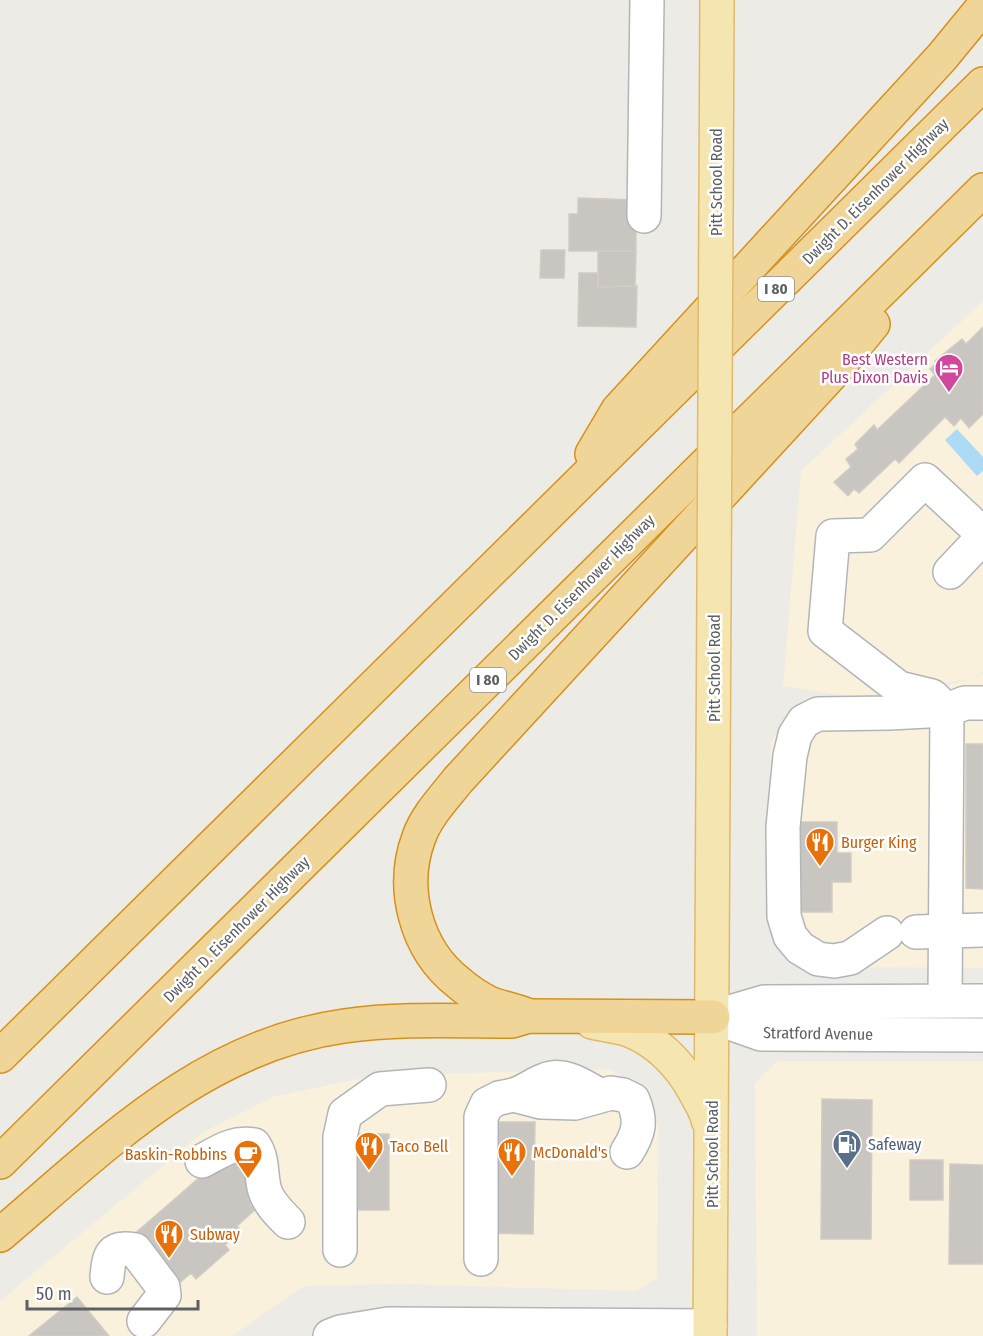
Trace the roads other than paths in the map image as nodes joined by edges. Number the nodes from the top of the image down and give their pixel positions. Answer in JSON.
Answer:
{"nodes":[{"id":1,"x":647,"y":0,"type":"edge"},
{"id":2,"x":717,"y":0,"type":"edge"},
{"id":3,"x":983,"y":7,"type":"edge"},
{"id":4,"x":983,"y":84,"type":"edge"},
{"id":5,"x":979,"y":193,"type":"edge"},
{"id":6,"x":644,"y":216,"type":"dead end"},
{"id":7,"x":569,"y":494,"type":"junction"},
{"id":8,"x":983,"y":535,"type":"edge"},
{"id":9,"x":950,"y":572,"type":"dead end"},
{"id":10,"x":983,"y":703,"type":"edge"},
{"id":11,"x":947,"y":710,"type":"junction"},
{"id":12,"x":983,"y":930,"type":"edge"},
{"id":13,"x":916,"y":932,"type":"junction"},
{"id":14,"x":945,"y":1000,"type":"junction"},
{"id":15,"x":983,"y":1001,"type":"edge"},
{"id":16,"x":529,"y":1016,"type":"junction"},
{"id":17,"x":567,"y":1016,"type":"junction"},
{"id":18,"x":713,"y":1017,"type":"junction"},
{"id":19,"x":983,"y":1035,"type":"edge"},
{"id":20,"x":0,"y":1056,"type":"edge"},
{"id":21,"x":429,"y":1085,"type":"dead end"},
{"id":22,"x":712,"y":1141,"type":"junction"},
{"id":23,"x":627,"y":1152,"type":"dead end"},
{"id":24,"x":202,"y":1161,"type":"dead end"},
{"id":25,"x":0,"y":1162,"type":"edge"},
{"id":26,"x":288,"y":1222,"type":"dead end"},
{"id":27,"x":0,"y":1235,"type":"edge"},
{"id":28,"x":340,"y":1250,"type":"dead end"},
{"id":29,"x":481,"y":1259,"type":"dead end"},
{"id":30,"x":107,"y":1277,"type":"dead end"},
{"id":31,"x":144,"y":1321,"type":"dead end"},
{"id":32,"x":388,"y":1330,"type":"edge"},
{"id":33,"x":562,"y":1331,"type":"edge"},
{"id":34,"x":710,"y":1331,"type":"edge"},
{"id":35,"x":330,"y":1336,"type":"edge"}],
"edges":[{"from":1,"to":6,"type":"street"},
{"from":2,"to":18,"type":"main road","name":"Pitt School Road","bridge":true},
{"from":3,"to":7,"type":"highway"},
{"from":4,"to":7,"type":"highway","name":"Dwight D. Eisenhower Highway","number":"I 80"},
{"from":5,"to":16,"type":"highway"},
{"from":5,"to":25,"type":"highway","name":"Dwight D. Eisenhower Highway","number":"I 80"},
{"from":7,"to":20,"type":"highway","name":"Dwight D. Eisenhower Highway","number":"I 80"},
{"from":8,"to":9,"type":"street"},
{"from":8,"to":11,"type":"street"},
{"from":10,"to":11,"type":"street"},
{"from":11,"to":13,"type":"street"},
{"from":11,"to":13,"type":"street"},
{"from":12,"to":13,"type":"street"},
{"from":13,"to":14,"type":"street"},
{"from":14,"to":15,"type":"street","name":"Stratford Avenue"},
{"from":14,"to":18,"type":"street","name":"Stratford Avenue"},
{"from":16,"to":17,"type":"highway"},
{"from":16,"to":27,"type":"highway"},
{"from":17,"to":18,"type":"highway"},
{"from":17,"to":22,"type":"main road"},
{"from":18,"to":19,"type":"street","name":"Stratford Avenue"},
{"from":18,"to":22,"type":"main road","name":"Pitt School Road"},
{"from":21,"to":28,"type":"street"},
{"from":22,"to":34,"type":"main road","name":"Pitt School Road"},
{"from":23,"to":29,"type":"street"},
{"from":24,"to":26,"type":"street"},
{"from":30,"to":31,"type":"street"},
{"from":32,"to":33,"type":"street"},
{"from":32,"to":35,"type":"street"},
{"from":33,"to":34,"type":"street"}]}
